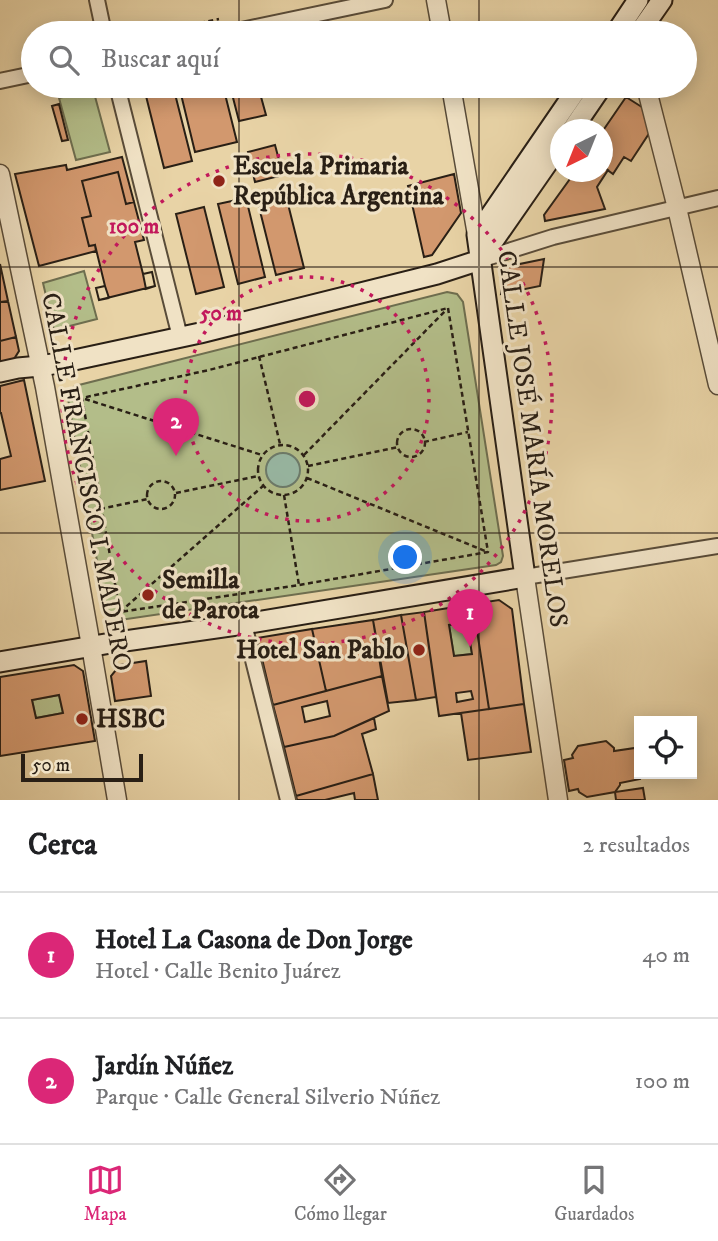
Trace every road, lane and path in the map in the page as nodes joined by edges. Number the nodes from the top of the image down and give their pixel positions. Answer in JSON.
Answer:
{"nodes":[{"id":1,"x":97,"y":0,"type":"edge"},
{"id":2,"x":385,"y":0,"type":"edge"},
{"id":3,"x":436,"y":0,"type":"edge"},
{"id":4,"x":662,"y":0,"type":"edge"},
{"id":5,"x":101,"y":21,"type":"edge"},
{"id":6,"x":285,"y":21,"type":"edge"},
{"id":7,"x":440,"y":21,"type":"edge"},
{"id":8,"x":647,"y":21,"type":"edge"},
{"id":9,"x":21,"y":77,"type":"edge"},
{"id":10,"x":0,"y":81,"type":"edge"},
{"id":11,"x":120,"y":98,"type":"edge"},
{"id":12,"x":453,"y":98,"type":"edge"},
{"id":13,"x":571,"y":98,"type":"edge"},
{"id":14,"x":594,"y":98,"type":"edge"},
{"id":15,"x":649,"y":98,"type":"edge"},
{"id":16,"x":580,"y":119,"type":"edge"},
{"id":17,"x":550,"y":161,"type":"edge"},
{"id":18,"x":0,"y":174,"type":"edge"},
{"id":19,"x":718,"y":198,"type":"edge"},
{"id":20,"x":677,"y":208,"type":"junction"},
{"id":21,"x":477,"y":235,"type":"junction"},
{"id":22,"x":480,"y":260,"type":"junction"},
{"id":23,"x":448,"y":308,"type":"junction"},
{"id":24,"x":180,"y":337,"type":"junction"},
{"id":25,"x":259,"y":356,"type":"junction"},
{"id":26,"x":40,"y":366,"type":"junction"},
{"id":27,"x":0,"y":372,"type":"edge"},
{"id":28,"x":718,"y":385,"type":"edge"},
{"id":29,"x":82,"y":398,"type":"junction"},
{"id":30,"x":468,"y":432,"type":"junction"},
{"id":31,"x":424,"y":442,"type":"junction"},
{"id":32,"x":280,"y":444,"type":"junction"},
{"id":33,"x":398,"y":447,"type":"junction"},
{"id":34,"x":262,"y":455,"type":"junction"},
{"id":35,"x":304,"y":455,"type":"junction"},
{"id":36,"x":308,"y":466,"type":"junction"},
{"id":37,"x":258,"y":476,"type":"junction"},
{"id":38,"x":307,"y":478,"type":"junction"},
{"id":39,"x":263,"y":486,"type":"junction"},
{"id":40,"x":174,"y":493,"type":"junction"},
{"id":41,"x":284,"y":495,"type":"junction"},
{"id":42,"x":148,"y":499,"type":"junction"},
{"id":43,"x":100,"y":509,"type":"junction"},
{"id":44,"x":718,"y":547,"type":"edge"},
{"id":45,"x":488,"y":552,"type":"junction"},
{"id":46,"x":525,"y":577,"type":"junction"},
{"id":47,"x":299,"y":585,"type":"junction"},
{"id":48,"x":120,"y":612,"type":"junction"},
{"id":49,"x":244,"y":624,"type":"junction"},
{"id":50,"x":91,"y":646,"type":"junction"},
{"id":51,"x":0,"y":662,"type":"edge"},
{"id":52,"x":117,"y":800,"type":"edge"},
{"id":53,"x":288,"y":800,"type":"edge"},
{"id":54,"x":558,"y":800,"type":"edge"}],
"edges":[{"from":1,"to":5,"type":"street"},
{"from":2,"to":6,"type":"street"},
{"from":3,"to":7,"type":"street"},
{"from":4,"to":8,"type":"main road"},
{"from":9,"to":10,"type":"street"},
{"from":11,"to":24,"type":"street"},
{"from":12,"to":21,"type":"street","name":"CALLE JOSÉ MARÍA MORELOS"},
{"from":13,"to":21,"type":"main road"},
{"from":14,"to":16,"type":"main road"},
{"from":15,"to":20,"type":"street"},
{"from":17,"to":22,"type":"main road"},
{"from":18,"to":26,"type":"street","name":"CALLE FRANCISCO I. MADERO"},
{"from":19,"to":20,"type":"street"},
{"from":20,"to":22,"type":"street"},
{"from":20,"to":28,"type":"street"},
{"from":21,"to":22,"type":"main road","name":"CALLE JOSÉ MARÍA MORELOS"},
{"from":22,"to":24,"type":"main road"},
{"from":22,"to":46,"type":"main road","name":"CALLE JOSÉ MARÍA MORELOS"},
{"from":23,"to":25,"type":"path"},
{"from":23,"to":30,"type":"path"},
{"from":23,"to":35,"type":"path"},
{"from":24,"to":26,"type":"main road"},
{"from":25,"to":29,"type":"path"},
{"from":25,"to":32,"type":"path"},
{"from":26,"to":27,"type":"main road"},
{"from":26,"to":50,"type":"street","name":"CALLE FRANCISCO I. MADERO"},
{"from":29,"to":34,"type":"path"},
{"from":29,"to":43,"type":"path"},
{"from":30,"to":31,"type":"path"},
{"from":30,"to":45,"type":"path"},
{"from":31,"to":33,"type":"path"},
{"from":31,"to":33,"type":"path"},
{"from":32,"to":34,"type":"path"},
{"from":32,"to":35,"type":"path"},
{"from":33,"to":36,"type":"path"},
{"from":34,"to":37,"type":"path"},
{"from":35,"to":36,"type":"path"},
{"from":36,"to":38,"type":"path"},
{"from":37,"to":39,"type":"path"},
{"from":37,"to":40,"type":"path"},
{"from":38,"to":41,"type":"path"},
{"from":38,"to":45,"type":"path"},
{"from":39,"to":41,"type":"path"},
{"from":39,"to":48,"type":"path"},
{"from":40,"to":42,"type":"path"},
{"from":40,"to":42,"type":"path"},
{"from":41,"to":47,"type":"path"},
{"from":42,"to":43,"type":"path"},
{"from":43,"to":48,"type":"path"},
{"from":44,"to":46,"type":"street"},
{"from":45,"to":47,"type":"path"},
{"from":46,"to":49,"type":"main road"},
{"from":46,"to":54,"type":"street","name":"CALLE JOSÉ MARÍA MORELOS"},
{"from":47,"to":48,"type":"path"},
{"from":49,"to":50,"type":"main road"},
{"from":49,"to":53,"type":"street"},
{"from":50,"to":51,"type":"main road"},
{"from":50,"to":52,"type":"street","name":"CALLE FRANCISCO I. MADERO"}]}
